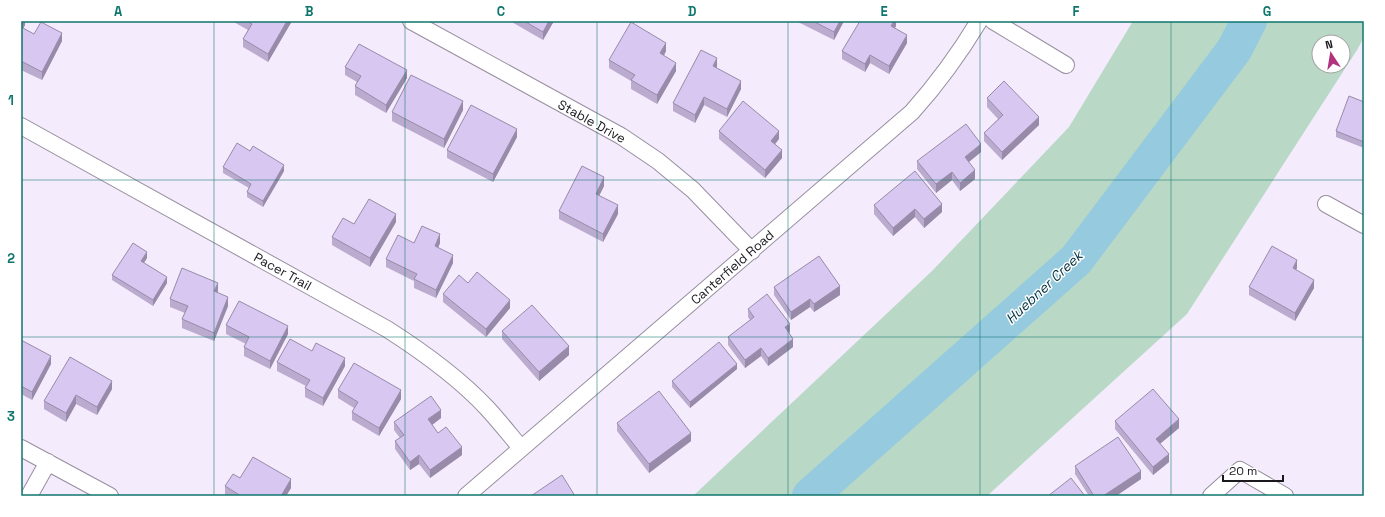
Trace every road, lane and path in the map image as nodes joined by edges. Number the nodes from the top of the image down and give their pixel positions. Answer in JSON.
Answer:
{"nodes":[{"id":1,"x":411,"y":21,"type":"edge"},
{"id":2,"x":979,"y":21,"type":"edge"},
{"id":3,"x":993,"y":21,"type":"edge"},
{"id":4,"x":1066,"y":65,"type":"dead end"},
{"id":5,"x":21,"y":126,"type":"edge"},
{"id":6,"x":1326,"y":204,"type":"dead end"},
{"id":7,"x":1364,"y":225,"type":"edge"},
{"id":8,"x":752,"y":251,"type":"junction"},
{"id":9,"x":21,"y":448,"type":"edge"},
{"id":10,"x":521,"y":448,"type":"junction"},
{"id":11,"x":48,"y":462,"type":"junction"},
{"id":12,"x":29,"y":496,"type":"edge"},
{"id":13,"x":110,"y":496,"type":"edge"},
{"id":14,"x":466,"y":496,"type":"edge"},
{"id":15,"x":1211,"y":496,"type":"edge"},
{"id":16,"x":1285,"y":496,"type":"edge"}],
"edges":[{"from":1,"to":8,"type":"street","name":"Stable Drive"},
{"from":2,"to":8,"type":"street","name":"Canterfield Road"},
{"from":3,"to":4,"type":"street"},
{"from":5,"to":10,"type":"street","name":"Pacer Trail"},
{"from":6,"to":7,"type":"street"},
{"from":8,"to":10,"type":"street","name":"Canterfield Road"},
{"from":9,"to":11,"type":"street"},
{"from":10,"to":14,"type":"street","name":"Canterfield Road"},
{"from":11,"to":12,"type":"street"},
{"from":11,"to":13,"type":"street"},
{"from":15,"to":16,"type":"street"}]}
